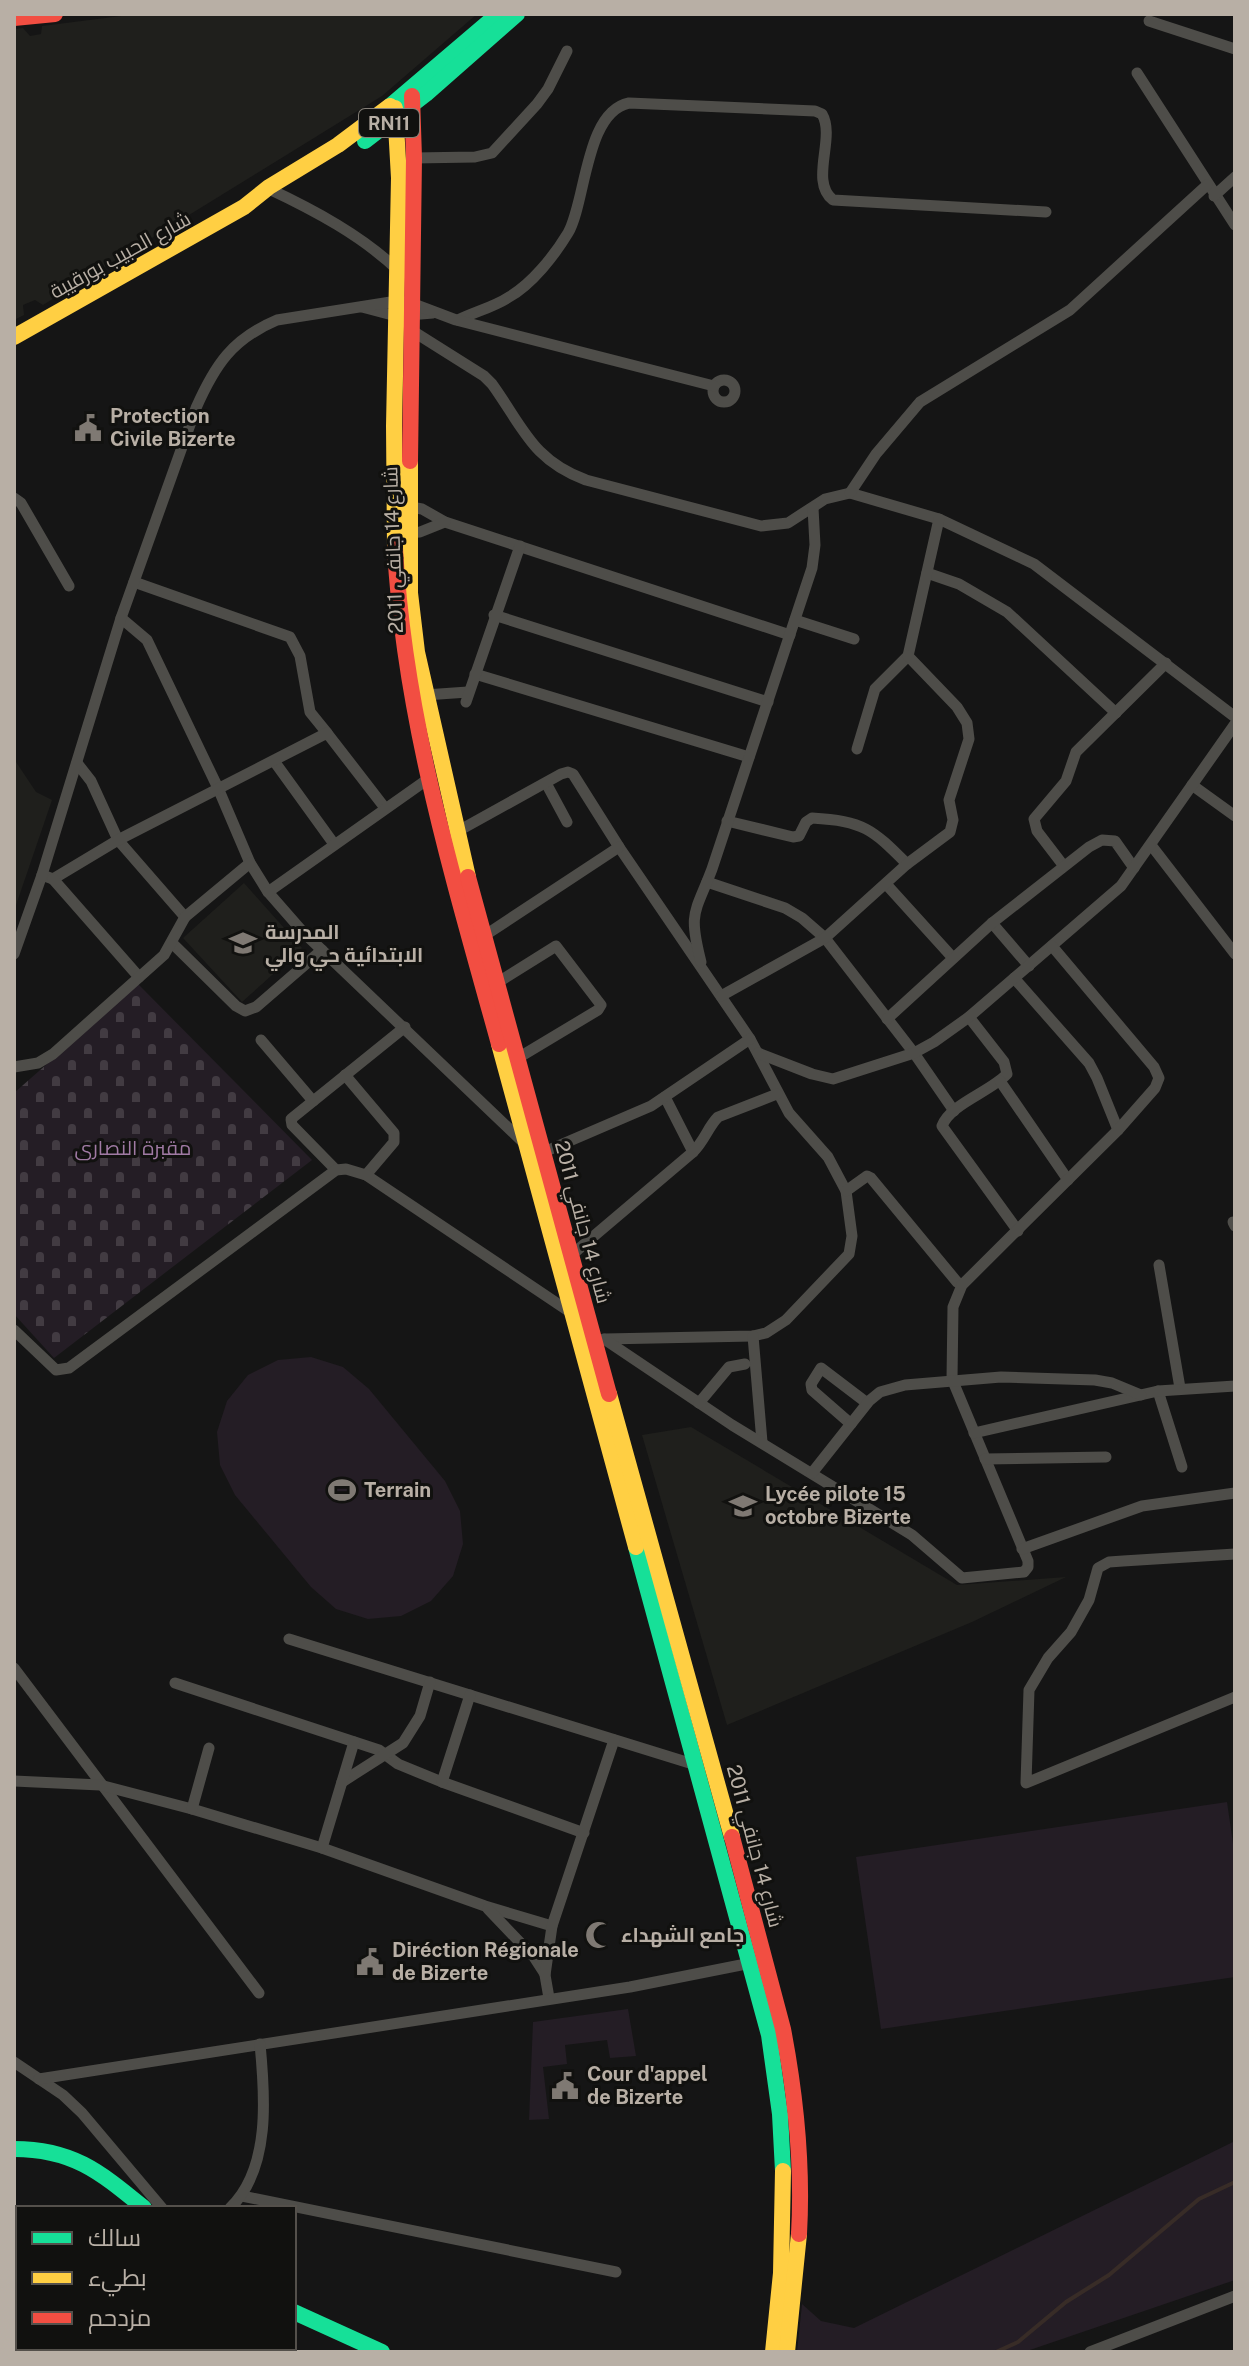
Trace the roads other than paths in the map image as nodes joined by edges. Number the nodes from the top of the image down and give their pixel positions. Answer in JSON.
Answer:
{"nodes":[{"id":1,"x":55,"y":14,"type":"edge"},
{"id":2,"x":498,"y":14,"type":"edge"},
{"id":3,"x":517,"y":14,"type":"edge"},
{"id":4,"x":14,"y":18,"type":"edge"},
{"id":5,"x":1149,"y":21,"type":"dead end"},
{"id":6,"x":1235,"y":49,"type":"edge"},
{"id":7,"x":567,"y":51,"type":"dead end"},
{"id":8,"x":1137,"y":73,"type":"dead end"},
{"id":9,"x":412,"y":97,"type":"junction"},
{"id":10,"x":396,"y":110,"type":"junction"},
{"id":11,"x":414,"y":158,"type":"junction"},
{"id":12,"x":1235,"y":177,"type":"edge"},
{"id":13,"x":1207,"y":185,"type":"junction"},
{"id":14,"x":272,"y":191,"type":"junction"},
{"id":15,"x":1217,"y":194,"type":"junction"},
{"id":16,"x":1235,"y":194,"type":"edge"},
{"id":17,"x":1046,"y":212,"type":"dead end"},
{"id":18,"x":1235,"y":225,"type":"edge"},
{"id":19,"x":397,"y":270,"type":"junction"},
{"id":20,"x":412,"y":284,"type":"junction"},
{"id":21,"x":405,"y":313,"type":"junction"},
{"id":22,"x":456,"y":320,"type":"junction"},
{"id":23,"x":14,"y":337,"type":"edge"},
{"id":24,"x":714,"y":386,"type":"dead end"},
{"id":25,"x":850,"y":493,"type":"junction"},
{"id":26,"x":14,"y":498,"type":"edge"},
{"id":27,"x":402,"y":506,"type":"junction"},
{"id":28,"x":813,"y":508,"type":"junction"},
{"id":29,"x":939,"y":519,"type":"junction"},
{"id":30,"x":445,"y":522,"type":"junction"},
{"id":31,"x":402,"y":533,"type":"junction"},
{"id":32,"x":520,"y":546,"type":"junction"},
{"id":33,"x":927,"y":573,"type":"junction"},
{"id":34,"x":134,"y":582,"type":"junction"},
{"id":35,"x":69,"y":586,"type":"dead end"},
{"id":36,"x":494,"y":615,"type":"junction"},
{"id":37,"x":121,"y":618,"type":"junction"},
{"id":38,"x":795,"y":620,"type":"junction"},
{"id":39,"x":790,"y":635,"type":"junction"},
{"id":40,"x":854,"y":639,"type":"dead end"},
{"id":41,"x":908,"y":656,"type":"junction"},
{"id":42,"x":1166,"y":663,"type":"junction"},
{"id":43,"x":475,"y":674,"type":"junction"},
{"id":44,"x":425,"y":695,"type":"junction"},
{"id":45,"x":768,"y":702,"type":"junction"},
{"id":46,"x":1116,"y":713,"type":"junction"},
{"id":47,"x":1235,"y":717,"type":"edge"},
{"id":48,"x":1235,"y":724,"type":"edge"},
{"id":49,"x":327,"y":733,"type":"junction"},
{"id":50,"x":857,"y":749,"type":"dead end"},
{"id":51,"x":749,"y":757,"type":"junction"},
{"id":52,"x":274,"y":761,"type":"junction"},
{"id":53,"x":77,"y":763,"type":"junction"},
{"id":54,"x":428,"y":779,"type":"junction"},
{"id":55,"x":546,"y":783,"type":"junction"},
{"id":56,"x":1192,"y":785,"type":"junction"},
{"id":57,"x":218,"y":788,"type":"junction"},
{"id":58,"x":385,"y":808,"type":"junction"},
{"id":59,"x":1235,"y":816,"type":"edge"},
{"id":60,"x":727,"y":821,"type":"junction"},
{"id":61,"x":567,"y":822,"type":"dead end"},
{"id":62,"x":450,"y":836,"type":"junction"},
{"id":63,"x":118,"y":840,"type":"junction"},
{"id":64,"x":334,"y":844,"type":"junction"},
{"id":65,"x":1151,"y":845,"type":"junction"},
{"id":66,"x":619,"y":847,"type":"junction"},
{"id":67,"x":250,"y":863,"type":"junction"},
{"id":68,"x":907,"y":864,"type":"junction"},
{"id":69,"x":1063,"y":865,"type":"junction"},
{"id":70,"x":1134,"y":868,"type":"junction"},
{"id":71,"x":47,"y":877,"type":"junction"},
{"id":72,"x":707,"y":882,"type":"junction"},
{"id":73,"x":886,"y":884,"type":"junction"},
{"id":74,"x":268,"y":892,"type":"junction"},
{"id":75,"x":185,"y":917,"type":"junction"},
{"id":76,"x":992,"y":923,"type":"junction"},
{"id":77,"x":484,"y":936,"type":"junction"},
{"id":78,"x":825,"y":938,"type":"junction"},
{"id":79,"x":172,"y":943,"type":"junction"},
{"id":80,"x":1052,"y":946,"type":"junction"},
{"id":81,"x":322,"y":950,"type":"junction"},
{"id":82,"x":14,"y":954,"type":"edge"},
{"id":83,"x":1235,"y":954,"type":"edge"},
{"id":84,"x":953,"y":958,"type":"junction"},
{"id":85,"x":1029,"y":966,"type":"junction"},
{"id":86,"x":702,"y":969,"type":"junction"},
{"id":87,"x":139,"y":977,"type":"junction"},
{"id":88,"x":1014,"y":978,"type":"junction"},
{"id":89,"x":497,"y":983,"type":"junction"},
{"id":90,"x":721,"y":996,"type":"junction"},
{"id":91,"x":969,"y":1017,"type":"junction"},
{"id":92,"x":887,"y":1019,"type":"junction"},
{"id":93,"x":405,"y":1027,"type":"junction"},
{"id":94,"x":750,"y":1039,"type":"junction"},
{"id":95,"x":261,"y":1040,"type":"dead end"},
{"id":96,"x":758,"y":1053,"type":"junction"},
{"id":97,"x":914,"y":1053,"type":"junction"},
{"id":98,"x":518,"y":1058,"type":"junction"},
{"id":99,"x":14,"y":1067,"type":"edge"},
{"id":100,"x":345,"y":1075,"type":"junction"},
{"id":101,"x":1000,"y":1081,"type":"junction"},
{"id":102,"x":777,"y":1094,"type":"junction"},
{"id":103,"x":665,"y":1097,"type":"junction"},
{"id":104,"x":313,"y":1101,"type":"junction"},
{"id":105,"x":954,"y":1111,"type":"junction"},
{"id":106,"x":1118,"y":1130,"type":"junction"},
{"id":107,"x":527,"y":1147,"type":"junction"},
{"id":108,"x":544,"y":1152,"type":"junction"},
{"id":109,"x":693,"y":1152,"type":"junction"},
{"id":110,"x":336,"y":1170,"type":"junction"},
{"id":111,"x":366,"y":1175,"type":"junction"},
{"id":112,"x":1068,"y":1180,"type":"junction"},
{"id":113,"x":846,"y":1191,"type":"junction"},
{"id":114,"x":1018,"y":1231,"type":"junction"},
{"id":115,"x":565,"y":1259,"type":"junction"},
{"id":116,"x":1159,"y":1265,"type":"dead end"},
{"id":117,"x":962,"y":1285,"type":"junction"},
{"id":118,"x":570,"y":1312,"type":"junction"},
{"id":119,"x":14,"y":1330,"type":"edge"},
{"id":120,"x":753,"y":1336,"type":"junction"},
{"id":121,"x":592,"y":1340,"type":"junction"},
{"id":122,"x":745,"y":1364,"type":"dead end"},
{"id":123,"x":952,"y":1379,"type":"junction"},
{"id":124,"x":1235,"y":1386,"type":"edge"},
{"id":125,"x":1180,"y":1388,"type":"junction"},
{"id":126,"x":1158,"y":1391,"type":"junction"},
{"id":127,"x":1141,"y":1395,"type":"junction"},
{"id":128,"x":699,"y":1403,"type":"junction"},
{"id":129,"x":867,"y":1403,"type":"junction"},
{"id":130,"x":851,"y":1424,"type":"junction"},
{"id":131,"x":974,"y":1433,"type":"junction"},
{"id":132,"x":762,"y":1442,"type":"junction"},
{"id":133,"x":1106,"y":1457,"type":"dead end"},
{"id":134,"x":985,"y":1459,"type":"junction"},
{"id":135,"x":1182,"y":1467,"type":"dead end"},
{"id":136,"x":812,"y":1473,"type":"junction"},
{"id":137,"x":1235,"y":1493,"type":"edge"},
{"id":138,"x":1022,"y":1549,"type":"junction"},
{"id":139,"x":1235,"y":1554,"type":"edge"},
{"id":140,"x":289,"y":1639,"type":"dead end"},
{"id":141,"x":14,"y":1668,"type":"edge"},
{"id":142,"x":430,"y":1682,"type":"junction"},
{"id":143,"x":175,"y":1683,"type":"dead end"},
{"id":144,"x":470,"y":1695,"type":"junction"},
{"id":145,"x":1235,"y":1697,"type":"edge"},
{"id":146,"x":614,"y":1740,"type":"junction"},
{"id":147,"x":354,"y":1742,"type":"junction"},
{"id":148,"x":209,"y":1748,"type":"dead end"},
{"id":149,"x":387,"y":1753,"type":"junction"},
{"id":150,"x":696,"y":1765,"type":"junction"},
{"id":151,"x":14,"y":1781,"type":"edge"},
{"id":152,"x":342,"y":1782,"type":"junction"},
{"id":153,"x":442,"y":1782,"type":"junction"},
{"id":154,"x":100,"y":1785,"type":"junction"},
{"id":155,"x":192,"y":1809,"type":"junction"},
{"id":156,"x":584,"y":1833,"type":"junction"},
{"id":157,"x":322,"y":1848,"type":"junction"},
{"id":158,"x":485,"y":1906,"type":"junction"},
{"id":159,"x":552,"y":1926,"type":"junction"},
{"id":160,"x":756,"y":1962,"type":"junction"},
{"id":161,"x":545,"y":1975,"type":"junction"},
{"id":162,"x":259,"y":1993,"type":"dead end"},
{"id":163,"x":549,"y":1998,"type":"junction"},
{"id":164,"x":260,"y":2044,"type":"junction"},
{"id":165,"x":14,"y":2062,"type":"edge"},
{"id":166,"x":39,"y":2079,"type":"junction"},
{"id":167,"x":14,"y":2149,"type":"edge"},
{"id":168,"x":242,"y":2196,"type":"junction"},
{"id":169,"x":141,"y":2206,"type":"edge"},
{"id":170,"x":160,"y":2206,"type":"edge"},
{"id":171,"x":232,"y":2206,"type":"edge"},
{"id":172,"x":291,"y":2206,"type":"edge"},
{"id":173,"x":296,"y":2207,"type":"edge"},
{"id":174,"x":616,"y":2272,"type":"dead end"},
{"id":175,"x":1235,"y":2296,"type":"edge"},
{"id":176,"x":296,"y":2313,"type":"edge"},
{"id":177,"x":382,"y":2352,"type":"edge"},
{"id":178,"x":773,"y":2352,"type":"edge"},
{"id":179,"x":787,"y":2352,"type":"edge"},
{"id":180,"x":1090,"y":2352,"type":"edge"}],
"edges":[{"from":1,"to":4,"type":"main road"},
{"from":2,"to":9,"type":"main road","name":"شارع الحبيب بورقيبة","number":"RN11"},
{"from":3,"to":9,"type":"main road","name":"شارع الحبيب بورقيبة","number":"RN11"},
{"from":5,"to":6,"type":"street"},
{"from":7,"to":11,"type":"street"},
{"from":8,"to":13,"type":"street"},
{"from":9,"to":10,"type":"main road","name":"شارع الحبيب بورقيبة","number":"RN11"},
{"from":9,"to":11,"type":"main road","name":"شارع 14 جانفي 2011"},
{"from":10,"to":14,"type":"main road","name":"شارع الحبيب بورقيبة","number":"RN11"},
{"from":10,"to":19,"type":"main road","name":"شارع 14 جانفي 2011"},
{"from":11,"to":20,"type":"main road","name":"شارع 14 جانفي 2011"},
{"from":12,"to":15,"type":"street"},
{"from":13,"to":15,"type":"street"},
{"from":13,"to":25,"type":"street"},
{"from":14,"to":19,"type":"street"},
{"from":14,"to":23,"type":"main road","name":"شارع الحبيب بورقيبة","number":"RN11"},
{"from":15,"to":16,"type":"street"},
{"from":15,"to":18,"type":"street"},
{"from":17,"to":22,"type":"street"},
{"from":19,"to":20,"type":"street"},
{"from":19,"to":21,"type":"main road","name":"شارع 14 جانفي 2011"},
{"from":20,"to":21,"type":"main road","name":"شارع 14 جانفي 2011"},
{"from":21,"to":22,"type":"street"},
{"from":21,"to":27,"type":"main road","name":"شارع 14 جانفي 2011"},
{"from":21,"to":28,"type":"street"},
{"from":21,"to":34,"type":"street"},
{"from":22,"to":24,"type":"street"},
{"from":25,"to":28,"type":"street"},
{"from":25,"to":29,"type":"street"},
{"from":26,"to":35,"type":"street"},
{"from":27,"to":30,"type":"street"},
{"from":27,"to":31,"type":"main road","name":"شارع 14 جانفي 2011"},
{"from":28,"to":38,"type":"street"},
{"from":29,"to":33,"type":"street"},
{"from":29,"to":42,"type":"street"},
{"from":30,"to":31,"type":"street"},
{"from":30,"to":32,"type":"street"},
{"from":31,"to":44,"type":"main road","name":"شارع 14 جانفي 2011"},
{"from":31,"to":54,"type":"main road","name":"شارع 14 جانفي 2011"},
{"from":32,"to":36,"type":"street"},
{"from":32,"to":39,"type":"street"},
{"from":33,"to":41,"type":"street"},
{"from":33,"to":46,"type":"street"},
{"from":34,"to":37,"type":"street"},
{"from":34,"to":49,"type":"street"},
{"from":36,"to":43,"type":"street"},
{"from":36,"to":45,"type":"street"},
{"from":37,"to":53,"type":"street"},
{"from":37,"to":57,"type":"street"},
{"from":38,"to":39,"type":"street"},
{"from":38,"to":40,"type":"street"},
{"from":39,"to":45,"type":"street"},
{"from":41,"to":50,"type":"street"},
{"from":41,"to":68,"type":"street"},
{"from":42,"to":46,"type":"street"},
{"from":42,"to":47,"type":"street"},
{"from":43,"to":44,"type":"street"},
{"from":43,"to":51,"type":"street"},
{"from":44,"to":62,"type":"main road","name":"شارع 14 جانفي 2011"},
{"from":45,"to":51,"type":"street"},
{"from":46,"to":69,"type":"street"},
{"from":48,"to":56,"type":"street"},
{"from":49,"to":52,"type":"street"},
{"from":49,"to":58,"type":"street"},
{"from":51,"to":60,"type":"street"},
{"from":52,"to":57,"type":"street"},
{"from":52,"to":64,"type":"street"},
{"from":53,"to":63,"type":"street"},
{"from":53,"to":71,"type":"street"},
{"from":54,"to":58,"type":"street"},
{"from":54,"to":62,"type":"main road","name":"شارع 14 جانفي 2011"},
{"from":55,"to":61,"type":"street"},
{"from":55,"to":62,"type":"street"},
{"from":55,"to":66,"type":"street"},
{"from":56,"to":59,"type":"street"},
{"from":56,"to":65,"type":"street"},
{"from":57,"to":63,"type":"street"},
{"from":57,"to":67,"type":"street"},
{"from":58,"to":64,"type":"street"},
{"from":60,"to":68,"type":"street"},
{"from":60,"to":72,"type":"street"},
{"from":62,"to":77,"type":"main road","name":"شارع 14 جانفي 2011"},
{"from":62,"to":107,"type":"main road","name":"شارع 14 جانفي 2011"},
{"from":63,"to":71,"type":"street"},
{"from":63,"to":75,"type":"street"},
{"from":64,"to":74,"type":"street"},
{"from":65,"to":70,"type":"street"},
{"from":65,"to":83,"type":"street"},
{"from":66,"to":77,"type":"street"},
{"from":66,"to":86,"type":"street"},
{"from":67,"to":74,"type":"street"},
{"from":67,"to":75,"type":"street"},
{"from":68,"to":73,"type":"street"},
{"from":69,"to":70,"type":"street"},
{"from":69,"to":76,"type":"street"},
{"from":70,"to":80,"type":"street"},
{"from":71,"to":82,"type":"street"},
{"from":71,"to":87,"type":"street"},
{"from":72,"to":78,"type":"street"},
{"from":72,"to":86,"type":"street"},
{"from":73,"to":78,"type":"street"},
{"from":73,"to":84,"type":"street"},
{"from":74,"to":81,"type":"street"},
{"from":75,"to":79,"type":"street"},
{"from":76,"to":84,"type":"street"},
{"from":76,"to":85,"type":"street"},
{"from":77,"to":89,"type":"main road","name":"شارع 14 جانفي 2011"},
{"from":78,"to":90,"type":"street"},
{"from":78,"to":92,"type":"street"},
{"from":79,"to":81,"type":"street"},
{"from":79,"to":87,"type":"street"},
{"from":80,"to":85,"type":"street"},
{"from":80,"to":106,"type":"street"},
{"from":81,"to":93,"type":"street"},
{"from":84,"to":92,"type":"street"},
{"from":85,"to":88,"type":"street"},
{"from":86,"to":90,"type":"street"},
{"from":87,"to":99,"type":"street"},
{"from":88,"to":91,"type":"street"},
{"from":88,"to":106,"type":"street"},
{"from":89,"to":98,"type":"main road","name":"شارع 14 جانفي 2011"},
{"from":89,"to":98,"type":"street"},
{"from":90,"to":94,"type":"street"},
{"from":91,"to":97,"type":"street"},
{"from":91,"to":101,"type":"street"},
{"from":92,"to":97,"type":"street"},
{"from":93,"to":100,"type":"street"},
{"from":93,"to":107,"type":"street"},
{"from":94,"to":96,"type":"street"},
{"from":94,"to":103,"type":"street"},
{"from":95,"to":104,"type":"street"},
{"from":96,"to":97,"type":"street"},
{"from":96,"to":102,"type":"street"},
{"from":97,"to":105,"type":"street"},
{"from":98,"to":108,"type":"main road","name":"شارع 14 جانفي 2011"},
{"from":100,"to":104,"type":"street"},
{"from":100,"to":111,"type":"street"},
{"from":101,"to":105,"type":"street"},
{"from":101,"to":112,"type":"street"},
{"from":102,"to":109,"type":"street"},
{"from":102,"to":113,"type":"street"},
{"from":103,"to":108,"type":"street"},
{"from":103,"to":109,"type":"street"},
{"from":104,"to":110,"type":"street"},
{"from":105,"to":114,"type":"street"},
{"from":106,"to":112,"type":"street"},
{"from":107,"to":115,"type":"main road","name":"شارع 14 جانفي 2011"},
{"from":108,"to":115,"type":"main road","name":"شارع 14 جانفي 2011"},
{"from":109,"to":115,"type":"street"},
{"from":110,"to":111,"type":"street"},
{"from":110,"to":119,"type":"street"},
{"from":111,"to":118,"type":"street"},
{"from":112,"to":114,"type":"street"},
{"from":113,"to":117,"type":"street"},
{"from":113,"to":120,"type":"street"},
{"from":114,"to":117,"type":"street"},
{"from":115,"to":118,"type":"main road","name":"شارع 14 جانفي 2011"},
{"from":115,"to":121,"type":"main road","name":"شارع 14 جانفي 2011"},
{"from":116,"to":125,"type":"street"},
{"from":117,"to":123,"type":"street"},
{"from":118,"to":121,"type":"main road","name":"شارع 14 جانفي 2011"},
{"from":120,"to":121,"type":"street"},
{"from":120,"to":132,"type":"street"},
{"from":121,"to":128,"type":"street"},
{"from":121,"to":150,"type":"main road","name":"شارع 14 جانفي 2011"},
{"from":121,"to":160,"type":"main road","name":"شارع 14 جانفي 2011"},
{"from":122,"to":128,"type":"street"},
{"from":123,"to":127,"type":"street"},
{"from":123,"to":129,"type":"street"},
{"from":123,"to":131,"type":"street"},
{"from":124,"to":125,"type":"street"},
{"from":125,"to":126,"type":"street"},
{"from":126,"to":127,"type":"street"},
{"from":126,"to":135,"type":"street"},
{"from":127,"to":131,"type":"street"},
{"from":128,"to":132,"type":"street"},
{"from":129,"to":130,"type":"street"},
{"from":129,"to":130,"type":"street"},
{"from":130,"to":136,"type":"street"},
{"from":131,"to":134,"type":"street"},
{"from":132,"to":136,"type":"street"},
{"from":133,"to":134,"type":"street"},
{"from":134,"to":138,"type":"street"},
{"from":136,"to":138,"type":"street"},
{"from":137,"to":138,"type":"street"},
{"from":139,"to":145,"type":"street"},
{"from":140,"to":142,"type":"street"},
{"from":141,"to":154,"type":"street"},
{"from":142,"to":144,"type":"street"},
{"from":142,"to":149,"type":"street"},
{"from":143,"to":147,"type":"street"},
{"from":144,"to":146,"type":"street"},
{"from":144,"to":153,"type":"street"},
{"from":146,"to":150,"type":"street"},
{"from":146,"to":156,"type":"street"},
{"from":147,"to":149,"type":"street"},
{"from":147,"to":152,"type":"street"},
{"from":148,"to":155,"type":"street"},
{"from":149,"to":152,"type":"street"},
{"from":149,"to":153,"type":"street"},
{"from":150,"to":160,"type":"main road","name":"شارع 14 جانفي 2011"},
{"from":151,"to":154,"type":"street"},
{"from":152,"to":157,"type":"street"},
{"from":153,"to":156,"type":"street"},
{"from":154,"to":155,"type":"street"},
{"from":154,"to":162,"type":"street"},
{"from":155,"to":157,"type":"street"},
{"from":156,"to":159,"type":"street"},
{"from":157,"to":158,"type":"street"},
{"from":158,"to":159,"type":"street"},
{"from":158,"to":161,"type":"street"},
{"from":159,"to":161,"type":"street"},
{"from":160,"to":163,"type":"street"},
{"from":160,"to":178,"type":"main road","name":"شارع 14 جانفي 2011"},
{"from":160,"to":179,"type":"main road","name":"شارع 14 جانفي 2011"},
{"from":161,"to":163,"type":"street"},
{"from":163,"to":164,"type":"street"},
{"from":164,"to":166,"type":"street"},
{"from":164,"to":168,"type":"street"},
{"from":165,"to":166,"type":"street"},
{"from":166,"to":170,"type":"street"},
{"from":167,"to":169,"type":"main road"},
{"from":168,"to":171,"type":"street"},
{"from":168,"to":172,"type":"street"},
{"from":173,"to":174,"type":"street"},
{"from":175,"to":180,"type":"street"},
{"from":176,"to":177,"type":"main road"}]}
